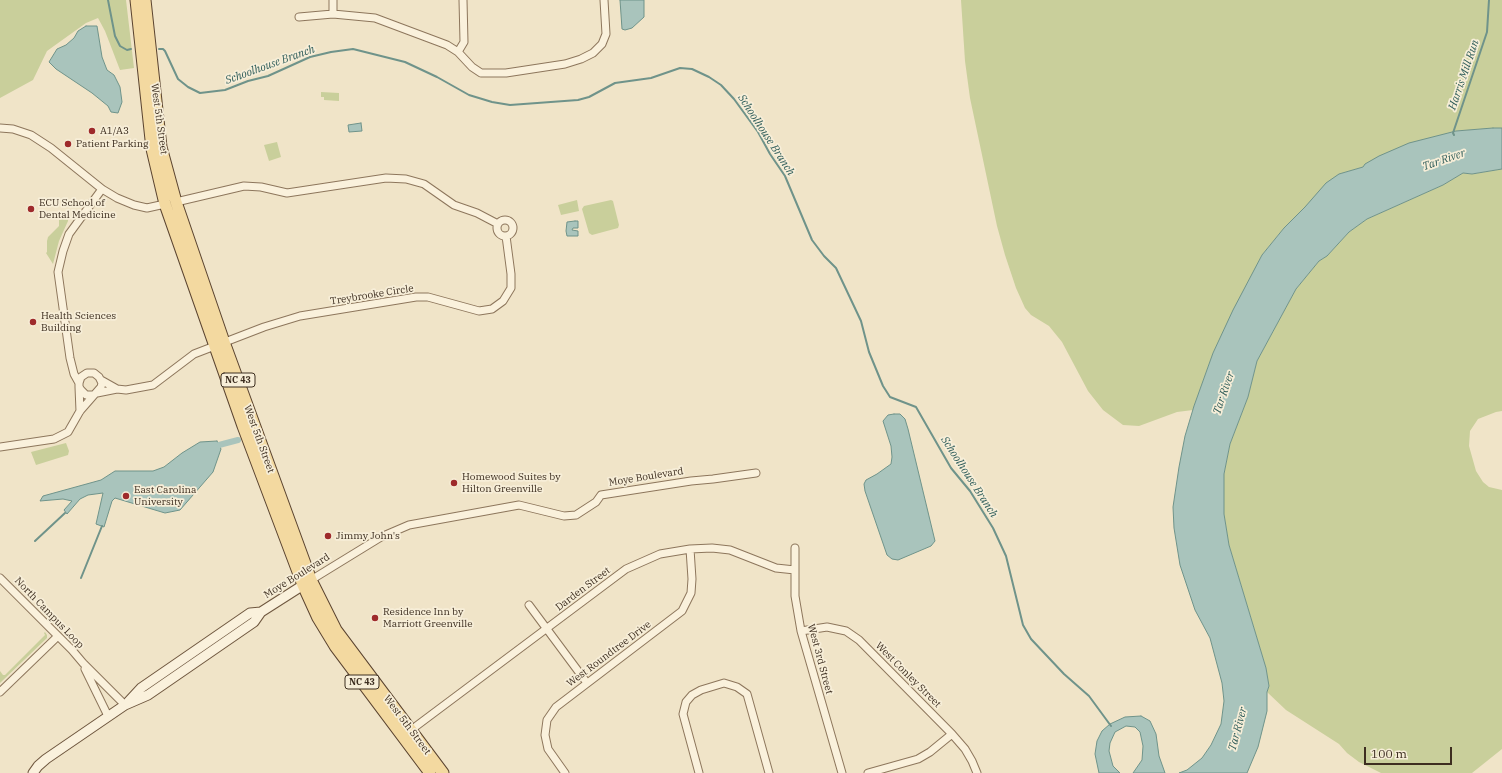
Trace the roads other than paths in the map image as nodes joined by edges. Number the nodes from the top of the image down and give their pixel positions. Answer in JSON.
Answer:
{"nodes":[{"id":1,"x":136,"y":0,"type":"edge"},
{"id":2,"x":145,"y":0,"type":"edge"},
{"id":3,"x":333,"y":0,"type":"edge"},
{"id":4,"x":463,"y":0,"type":"edge"},
{"id":5,"x":604,"y":0,"type":"edge"},
{"id":6,"x":333,"y":14,"type":"junction"},
{"id":7,"x":299,"y":17,"type":"dead end"},
{"id":8,"x":458,"y":52,"type":"junction"},
{"id":9,"x":0,"y":128,"type":"edge"},
{"id":10,"x":102,"y":189,"type":"junction"},
{"id":11,"x":170,"y":203,"type":"junction"},
{"id":12,"x":498,"y":224,"type":"junction"},
{"id":13,"x":506,"y":236,"type":"junction"},
{"id":14,"x":219,"y":344,"type":"junction"},
{"id":15,"x":71,"y":362,"type":"junction"},
{"id":16,"x":87,"y":373,"type":"junction"},
{"id":17,"x":101,"y":380,"type":"junction"},
{"id":18,"x":79,"y":385,"type":"junction"},
{"id":19,"x":117,"y":389,"type":"junction"},
{"id":20,"x":95,"y":394,"type":"junction"},
{"id":21,"x":80,"y":411,"type":"junction"},
{"id":22,"x":0,"y":447,"type":"edge"},
{"id":23,"x":756,"y":473,"type":"dead end"},
{"id":24,"x":795,"y":548,"type":"dead end"},
{"id":25,"x":690,"y":549,"type":"junction"},
{"id":26,"x":795,"y":570,"type":"junction"},
{"id":27,"x":0,"y":578,"type":"edge"},
{"id":28,"x":307,"y":582,"type":"junction"},
{"id":29,"x":529,"y":605,"type":"dead end"},
{"id":30,"x":547,"y":629,"type":"junction"},
{"id":31,"x":801,"y":630,"type":"junction"},
{"id":32,"x":58,"y":636,"type":"junction"},
{"id":33,"x":83,"y":663,"type":"junction"},
{"id":34,"x":588,"y":683,"type":"junction"},
{"id":35,"x":0,"y":692,"type":"edge"},
{"id":36,"x":125,"y":705,"type":"junction"},
{"id":37,"x":108,"y":716,"type":"junction"},
{"id":38,"x":411,"y":730,"type":"junction"},
{"id":39,"x":952,"y":734,"type":"junction"},
{"id":40,"x":409,"y":744,"type":"junction"},
{"id":41,"x":33,"y":773,"type":"edge"},
{"id":42,"x":430,"y":773,"type":"edge"},
{"id":43,"x":437,"y":773,"type":"edge"},
{"id":44,"x":443,"y":773,"type":"edge"},
{"id":45,"x":565,"y":773,"type":"edge"},
{"id":46,"x":699,"y":773,"type":"edge"},
{"id":47,"x":769,"y":773,"type":"edge"},
{"id":48,"x":842,"y":773,"type":"edge"},
{"id":49,"x":868,"y":773,"type":"edge"},
{"id":50,"x":977,"y":773,"type":"edge"}],
"edges":[{"from":1,"to":11,"type":"main road","name":"West 5th Street","number":"NC 43"},
{"from":2,"to":11,"type":"main road","name":"West 5th Street","number":"NC 43"},
{"from":3,"to":6,"type":"street"},
{"from":4,"to":8,"type":"street"},
{"from":5,"to":8,"type":"street"},
{"from":6,"to":7,"type":"street"},
{"from":6,"to":8,"type":"street"},
{"from":9,"to":10,"type":"street","name":"Treybrooke Circle"},
{"from":10,"to":11,"type":"street","name":"Treybrooke Circle"},
{"from":10,"to":15,"type":"street"},
{"from":11,"to":12,"type":"street","name":"Treybrooke Circle"},
{"from":11,"to":14,"type":"main road","name":"West 5th Street","number":"NC 43"},
{"from":12,"to":13,"type":"street","name":"Treybrooke Circle"},
{"from":12,"to":13,"type":"street","name":"Treybrooke Circle"},
{"from":13,"to":14,"type":"street","name":"Treybrooke Circle"},
{"from":14,"to":19,"type":"street","name":"Treybrooke Circle"},
{"from":14,"to":28,"type":"main road","name":"West 5th Street","number":"NC 43"},
{"from":15,"to":16,"type":"street"},
{"from":15,"to":18,"type":"street"},
{"from":16,"to":17,"type":"street"},
{"from":16,"to":18,"type":"street"},
{"from":17,"to":19,"type":"street"},
{"from":17,"to":20,"type":"street"},
{"from":18,"to":20,"type":"street"},
{"from":18,"to":21,"type":"street"},
{"from":19,"to":20,"type":"street","name":"Treybrooke Circle"},
{"from":20,"to":21,"type":"street"},
{"from":21,"to":22,"type":"street"},
{"from":23,"to":28,"type":"street","name":"Moye Boulevard"},
{"from":24,"to":26,"type":"street","name":"West 3rd Street"},
{"from":25,"to":26,"type":"street","name":"Darden Street"},
{"from":25,"to":30,"type":"street","name":"Darden Street"},
{"from":25,"to":34,"type":"street","name":"West Roundtree Drive"},
{"from":26,"to":31,"type":"street","name":"West 3rd Street"},
{"from":27,"to":32,"type":"street","name":"North Campus Loop"},
{"from":28,"to":36,"type":"street","name":"Moye Boulevard"},
{"from":28,"to":38,"type":"main road","name":"West 5th Street","number":"NC 43"},
{"from":28,"to":40,"type":"main road","name":"West 5th Street","number":"NC 43"},
{"from":29,"to":30,"type":"street"},
{"from":30,"to":34,"type":"street"},
{"from":30,"to":38,"type":"street","name":"Darden Street"},
{"from":31,"to":39,"type":"street","name":"West Conley Street"},
{"from":31,"to":48,"type":"street","name":"West 3rd Street"},
{"from":32,"to":33,"type":"street","name":"North Campus Loop"},
{"from":32,"to":35,"type":"street"},
{"from":33,"to":36,"type":"street","name":"North Campus Loop"},
{"from":33,"to":37,"type":"street","name":"North Campus Loop"},
{"from":34,"to":45,"type":"street","name":"West Roundtree Drive"},
{"from":36,"to":37,"type":"street","name":"Moye Boulevard"},
{"from":37,"to":41,"type":"street","name":"Moye Boulevard"},
{"from":38,"to":44,"type":"main road","name":"West 5th Street","number":"NC 43"},
{"from":39,"to":49,"type":"street"},
{"from":39,"to":50,"type":"street","name":"West Conley Street"},
{"from":40,"to":42,"type":"main road","name":"West 5th Street","number":"NC 43"},
{"from":40,"to":43,"type":"main road"},
{"from":46,"to":47,"type":"street"}]}
